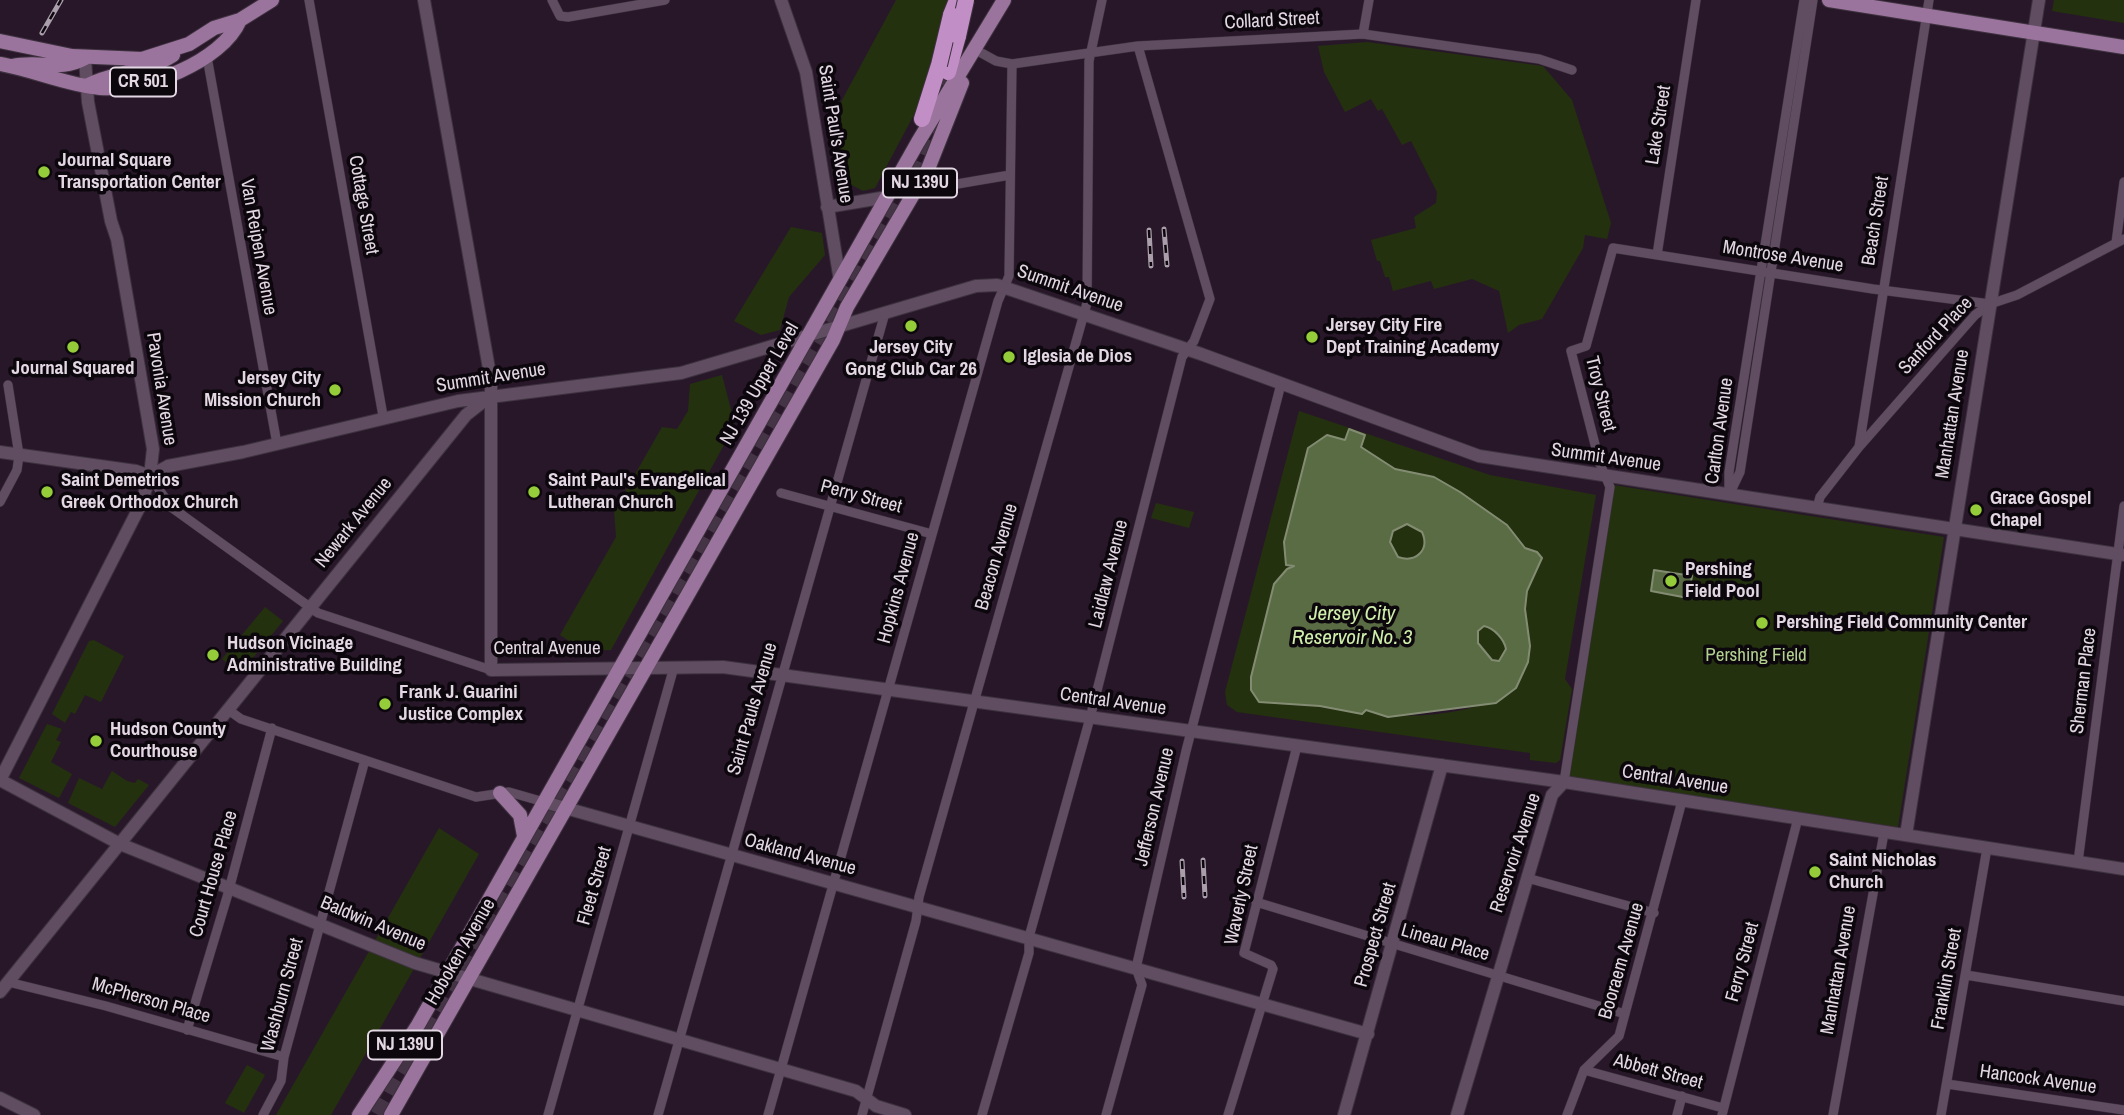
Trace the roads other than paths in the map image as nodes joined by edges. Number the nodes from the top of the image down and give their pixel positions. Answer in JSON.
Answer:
{"nodes":[{"id":1,"x":272,"y":0,"type":"edge"},
{"id":2,"x":309,"y":0,"type":"edge"},
{"id":3,"x":425,"y":0,"type":"edge"},
{"id":4,"x":552,"y":0,"type":"edge"},
{"id":5,"x":665,"y":0,"type":"edge"},
{"id":6,"x":781,"y":0,"type":"edge"},
{"id":7,"x":966,"y":0,"type":"edge"},
{"id":8,"x":1004,"y":0,"type":"edge"},
{"id":9,"x":1102,"y":0,"type":"edge"},
{"id":10,"x":1369,"y":0,"type":"edge"},
{"id":11,"x":1696,"y":0,"type":"edge"},
{"id":12,"x":1804,"y":0,"type":"edge"},
{"id":13,"x":1813,"y":0,"type":"edge"},
{"id":14,"x":1829,"y":0,"type":"edge"},
{"id":15,"x":1929,"y":0,"type":"edge"},
{"id":16,"x":2039,"y":0,"type":"edge"},
{"id":17,"x":954,"y":5,"type":"edge"},
{"id":18,"x":1926,"y":17,"type":"junction"},
{"id":19,"x":240,"y":20,"type":"junction"},
{"id":20,"x":1363,"y":34,"type":"junction"},
{"id":21,"x":2034,"y":34,"type":"junction"},
{"id":22,"x":0,"y":41,"type":"edge"},
{"id":23,"x":189,"y":44,"type":"junction"},
{"id":24,"x":1138,"y":46,"type":"junction"},
{"id":25,"x":2124,"y":47,"type":"edge"},
{"id":26,"x":976,"y":50,"type":"junction"},
{"id":27,"x":1093,"y":50,"type":"junction"},
{"id":28,"x":207,"y":57,"type":"junction"},
{"id":29,"x":85,"y":58,"type":"junction"},
{"id":30,"x":1012,"y":64,"type":"junction"},
{"id":31,"x":5,"y":65,"type":"edge"},
{"id":32,"x":944,"y":68,"type":"junction"},
{"id":33,"x":1572,"y":70,"type":"dead end"},
{"id":34,"x":86,"y":86,"type":"junction"},
{"id":35,"x":1795,"y":88,"type":"junction"},
{"id":36,"x":922,"y":119,"type":"dead end"},
{"id":37,"x":1010,"y":175,"type":"junction"},
{"id":38,"x":2124,"y":182,"type":"edge"},
{"id":39,"x":916,"y":191,"type":"junction"},
{"id":40,"x":887,"y":197,"type":"junction"},
{"id":41,"x":827,"y":207,"type":"junction"},
{"id":42,"x":2120,"y":241,"type":"edge"},
{"id":43,"x":1613,"y":248,"type":"joint"},
{"id":44,"x":1657,"y":255,"type":"junction"},
{"id":45,"x":1767,"y":272,"type":"junction"},
{"id":46,"x":840,"y":281,"type":"junction"},
{"id":47,"x":1006,"y":286,"type":"junction"},
{"id":48,"x":1883,"y":290,"type":"junction"},
{"id":49,"x":1990,"y":304,"type":"junction"},
{"id":50,"x":885,"y":313,"type":"junction"},
{"id":51,"x":1084,"y":313,"type":"junction"},
{"id":52,"x":840,"y":327,"type":"junction"},
{"id":53,"x":808,"y":337,"type":"junction"},
{"id":54,"x":1187,"y":349,"type":"junction"},
{"id":55,"x":1281,"y":384,"type":"junction"},
{"id":56,"x":8,"y":385,"type":"dead end"},
{"id":57,"x":492,"y":394,"type":"junction"},
{"id":58,"x":383,"y":416,"type":"junction"},
{"id":59,"x":277,"y":444,"type":"junction"},
{"id":60,"x":1859,"y":447,"type":"junction"},
{"id":61,"x":0,"y":452,"type":"edge"},
{"id":62,"x":19,"y":455,"type":"junction"},
{"id":63,"x":150,"y":475,"type":"junction"},
{"id":64,"x":1606,"y":477,"type":"junction"},
{"id":65,"x":781,"y":493,"type":"dead end"},
{"id":66,"x":1729,"y":495,"type":"junction"},
{"id":67,"x":0,"y":502,"type":"edge"},
{"id":68,"x":2124,"y":506,"type":"edge"},
{"id":69,"x":832,"y":508,"type":"junction"},
{"id":70,"x":1817,"y":508,"type":"junction"},
{"id":71,"x":1954,"y":529,"type":"junction"},
{"id":72,"x":932,"y":534,"type":"junction"},
{"id":73,"x":2121,"y":554,"type":"edge"},
{"id":74,"x":309,"y":607,"type":"junction"},
{"id":75,"x":674,"y":667,"type":"junction"},
{"id":76,"x":620,"y":668,"type":"junction"},
{"id":77,"x":647,"y":668,"type":"junction"},
{"id":78,"x":491,"y":670,"type":"junction"},
{"id":79,"x":783,"y":675,"type":"junction"},
{"id":80,"x":889,"y":690,"type":"junction"},
{"id":81,"x":974,"y":703,"type":"junction"},
{"id":82,"x":227,"y":709,"type":"junction"},
{"id":83,"x":1090,"y":718,"type":"junction"},
{"id":84,"x":272,"y":728,"type":"junction"},
{"id":85,"x":1191,"y":732,"type":"junction"},
{"id":86,"x":1297,"y":746,"type":"junction"},
{"id":87,"x":365,"y":760,"type":"junction"},
{"id":88,"x":1442,"y":765,"type":"junction"},
{"id":89,"x":0,"y":780,"type":"edge"},
{"id":90,"x":1564,"y":782,"type":"junction"},
{"id":91,"x":500,"y":793,"type":"junction"},
{"id":92,"x":1682,"y":800,"type":"junction"},
{"id":93,"x":544,"y":802,"type":"junction"},
{"id":94,"x":565,"y":808,"type":"junction"},
{"id":95,"x":1798,"y":818,"type":"junction"},
{"id":96,"x":630,"y":827,"type":"junction"},
{"id":97,"x":1884,"y":833,"type":"junction"},
{"id":98,"x":1906,"y":835,"type":"junction"},
{"id":99,"x":524,"y":836,"type":"junction"},
{"id":100,"x":120,"y":844,"type":"junction"},
{"id":101,"x":1987,"y":848,"type":"junction"},
{"id":102,"x":731,"y":857,"type":"junction"},
{"id":103,"x":2078,"y":862,"type":"junction"},
{"id":104,"x":2124,"y":869,"type":"edge"},
{"id":105,"x":1527,"y":878,"type":"junction"},
{"id":106,"x":833,"y":884,"type":"junction"},
{"id":107,"x":496,"y":885,"type":"joint"},
{"id":108,"x":230,"y":887,"type":"junction"},
{"id":109,"x":1256,"y":902,"type":"junction"},
{"id":110,"x":917,"y":909,"type":"junction"},
{"id":111,"x":1654,"y":913,"type":"junction"},
{"id":112,"x":320,"y":922,"type":"junction"},
{"id":113,"x":1028,"y":937,"type":"junction"},
{"id":114,"x":1393,"y":946,"type":"junction"},
{"id":115,"x":1136,"y":968,"type":"junction"},
{"id":116,"x":447,"y":974,"type":"junction"},
{"id":117,"x":1966,"y":975,"type":"junction"},
{"id":118,"x":1498,"y":976,"type":"junction"},
{"id":119,"x":468,"y":981,"type":"junction"},
{"id":120,"x":4,"y":987,"type":"edge"},
{"id":121,"x":2124,"y":1001,"type":"edge"},
{"id":122,"x":1263,"y":1005,"type":"junction"},
{"id":123,"x":577,"y":1011,"type":"junction"},
{"id":124,"x":1625,"y":1014,"type":"junction"},
{"id":125,"x":187,"y":1030,"type":"junction"},
{"id":126,"x":1368,"y":1034,"type":"junction"},
{"id":127,"x":679,"y":1040,"type":"junction"},
{"id":128,"x":284,"y":1057,"type":"junction"},
{"id":129,"x":782,"y":1069,"type":"junction"},
{"id":130,"x":1584,"y":1070,"type":"junction"},
{"id":131,"x":1947,"y":1084,"type":"junction"},
{"id":132,"x":1682,"y":1096,"type":"junction"},
{"id":133,"x":0,"y":1098,"type":"edge"},
{"id":134,"x":867,"y":1098,"type":"junction"},
{"id":135,"x":2124,"y":1110,"type":"edge"},
{"id":136,"x":364,"y":1111,"type":"edge"},
{"id":137,"x":1722,"y":1111,"type":"edge"},
{"id":138,"x":34,"y":1115,"type":"edge"},
{"id":139,"x":264,"y":1115,"type":"edge"},
{"id":140,"x":391,"y":1115,"type":"edge"},
{"id":141,"x":548,"y":1115,"type":"edge"},
{"id":142,"x":658,"y":1115,"type":"edge"},
{"id":143,"x":768,"y":1115,"type":"edge"},
{"id":144,"x":862,"y":1115,"type":"edge"},
{"id":145,"x":905,"y":1115,"type":"edge"},
{"id":146,"x":982,"y":1115,"type":"edge"},
{"id":147,"x":1106,"y":1115,"type":"edge"},
{"id":148,"x":1228,"y":1115,"type":"edge"},
{"id":149,"x":1344,"y":1115,"type":"edge"},
{"id":150,"x":1457,"y":1115,"type":"edge"},
{"id":151,"x":1567,"y":1115,"type":"edge"},
{"id":152,"x":1677,"y":1115,"type":"edge"},
{"id":153,"x":1833,"y":1115,"type":"edge"},
{"id":154,"x":1941,"y":1115,"type":"edge"}],
"edges":[{"from":1,"to":19,"type":"main road","number":"CR 501"},
{"from":2,"to":58,"type":"street","name":"Cottage Street"},
{"from":3,"to":57,"type":"street"},
{"from":4,"to":5,"type":"street"},
{"from":6,"to":41,"type":"street","name":"Saint Paul's Avenue"},
{"from":7,"to":32,"type":"highway","bridge":true},
{"from":8,"to":26,"type":"main road","name":"NJ 139 Upper Level","number":"NJ 139U"},
{"from":9,"to":27,"type":"street","name":"Beacon Avenue"},
{"from":10,"to":20,"type":"street"},
{"from":11,"to":44,"type":"street","name":"Lake Street"},
{"from":12,"to":35,"type":"street","name":"Carlton Avenue"},
{"from":13,"to":35,"type":"street","name":"Carlton Avenue"},
{"from":14,"to":18,"type":"main road"},
{"from":15,"to":18,"type":"street","name":"Beach Street"},
{"from":16,"to":21,"type":"street","name":"Manhattan Avenue"},
{"from":17,"to":32,"type":"highway","bridge":true},
{"from":18,"to":21,"type":"main road"},
{"from":18,"to":48,"type":"street","name":"Beach Street"},
{"from":19,"to":23,"type":"main road","number":"CR 501"},
{"from":19,"to":28,"type":"main road","number":"CR 501"},
{"from":20,"to":24,"type":"street","name":"Collard Street"},
{"from":20,"to":33,"type":"street","name":"Collard Street"},
{"from":21,"to":25,"type":"main road"},
{"from":21,"to":49,"type":"street","name":"Manhattan Avenue"},
{"from":22,"to":29,"type":"main road","number":"CR 501"},
{"from":23,"to":29,"type":"main road","number":"CR 501"},
{"from":23,"to":34,"type":"main road"},
{"from":24,"to":27,"type":"street","name":"Collard Street"},
{"from":24,"to":54,"type":"street","name":"Laidlaw Avenue"},
{"from":26,"to":30,"type":"street"},
{"from":26,"to":39,"type":"main road","name":"NJ 139 Upper Level","number":"NJ 139U"},
{"from":26,"to":40,"type":"main road","name":"NJ 139 Upper Level","number":"NJ 139U"},
{"from":27,"to":30,"type":"street","name":"Collard Street"},
{"from":27,"to":51,"type":"street","name":"Beacon Avenue"},
{"from":28,"to":34,"type":"main road","number":"CR 501"},
{"from":28,"to":59,"type":"street","name":"Van Reipen Avenue"},
{"from":29,"to":31,"type":"main road"},
{"from":29,"to":34,"type":"street","name":"Pavonia Avenue"},
{"from":30,"to":37,"type":"street","name":"Hopkins Avenue"},
{"from":31,"to":34,"type":"main road","number":"CR 501"},
{"from":32,"to":36,"type":"highway"},
{"from":34,"to":63,"type":"street","name":"Pavonia Avenue"},
{"from":35,"to":45,"type":"street","name":"Carlton Avenue"},
{"from":37,"to":39,"type":"street"},
{"from":37,"to":47,"type":"street","name":"Hopkins Avenue"},
{"from":38,"to":42,"type":"street"},
{"from":39,"to":52,"type":"main road","name":"NJ 139 Upper Level","number":"NJ 139U"},
{"from":40,"to":41,"type":"street"},
{"from":40,"to":46,"type":"main road","name":"NJ 139 Upper Level","number":"NJ 139U"},
{"from":41,"to":46,"type":"street","name":"Saint Paul's Avenue"},
{"from":42,"to":49,"type":"street","name":"Sanford Place"},
{"from":43,"to":44,"type":"street","name":"Montrose Avenue"},
{"from":43,"to":64,"type":"street","name":"Troy Street"},
{"from":44,"to":45,"type":"street","name":"Montrose Avenue"},
{"from":45,"to":48,"type":"street","name":"Montrose Avenue"},
{"from":45,"to":66,"type":"street","name":"Carlton Avenue"},
{"from":46,"to":53,"type":"main road","name":"NJ 139 Upper Level","number":"NJ 139U"},
{"from":47,"to":50,"type":"street","name":"Summit Avenue"},
{"from":47,"to":51,"type":"street","name":"Summit Avenue"},
{"from":47,"to":72,"type":"street","name":"Hopkins Avenue"},
{"from":48,"to":49,"type":"street","name":"Montrose Avenue"},
{"from":48,"to":60,"type":"street","name":"Beach Street"},
{"from":49,"to":60,"type":"street","name":"Sanford Place"},
{"from":49,"to":71,"type":"street","name":"Manhattan Avenue"},
{"from":50,"to":52,"type":"street","name":"Summit Avenue"},
{"from":50,"to":69,"type":"street","name":"Saint Pauls Avenue"},
{"from":51,"to":54,"type":"street","name":"Summit Avenue"},
{"from":51,"to":81,"type":"street","name":"Beacon Avenue"},
{"from":52,"to":53,"type":"street","name":"Summit Avenue"},
{"from":52,"to":77,"type":"main road","name":"NJ 139 Upper Level","number":"NJ 139U"},
{"from":53,"to":57,"type":"street","name":"Summit Avenue"},
{"from":53,"to":76,"type":"main road","name":"NJ 139 Upper Level","number":"NJ 139U"},
{"from":54,"to":55,"type":"street","name":"Summit Avenue"},
{"from":54,"to":83,"type":"street","name":"Laidlaw Avenue"},
{"from":55,"to":64,"type":"street","name":"Summit Avenue"},
{"from":55,"to":85,"type":"street","name":"Jefferson Avenue"},
{"from":56,"to":62,"type":"street"},
{"from":57,"to":58,"type":"street","name":"Summit Avenue"},
{"from":57,"to":74,"type":"street","name":"Newark Avenue"},
{"from":57,"to":78,"type":"street"},
{"from":58,"to":59,"type":"street","name":"Summit Avenue"},
{"from":59,"to":63,"type":"street","name":"Summit Avenue"},
{"from":60,"to":70,"type":"street","name":"Sanford Place"},
{"from":61,"to":62,"type":"street"},
{"from":62,"to":63,"type":"street"},
{"from":62,"to":67,"type":"street"},
{"from":63,"to":74,"type":"street","name":"Central Avenue"},
{"from":63,"to":89,"type":"street","name":"Pavonia Avenue"},
{"from":64,"to":66,"type":"street","name":"Summit Avenue"},
{"from":64,"to":90,"type":"street","name":"Reservoir Avenue"},
{"from":65,"to":69,"type":"street","name":"Perry Street"},
{"from":66,"to":70,"type":"street","name":"Summit Avenue"},
{"from":68,"to":73,"type":"street","name":"Sherman Place"},
{"from":69,"to":72,"type":"street","name":"Perry Street"},
{"from":69,"to":79,"type":"street","name":"Saint Pauls Avenue"},
{"from":70,"to":71,"type":"street","name":"Summit Avenue"},
{"from":71,"to":73,"type":"street","name":"Summit Avenue"},
{"from":71,"to":98,"type":"street","name":"Manhattan Avenue"},
{"from":72,"to":80,"type":"street","name":"Hopkins Avenue"},
{"from":73,"to":103,"type":"street","name":"Sherman Place"},
{"from":74,"to":78,"type":"street","name":"Central Avenue"},
{"from":74,"to":82,"type":"street","name":"Newark Avenue"},
{"from":75,"to":77,"type":"street","name":"Central Avenue"},
{"from":75,"to":79,"type":"street","name":"Central Avenue"},
{"from":75,"to":96,"type":"street","name":"Fleet Street"},
{"from":76,"to":77,"type":"street","name":"Central Avenue"},
{"from":76,"to":78,"type":"street","name":"Central Avenue"},
{"from":76,"to":93,"type":"main road","name":"NJ 139 Upper Level","number":"NJ 139U"},
{"from":77,"to":94,"type":"main road","name":"NJ 139 Upper Level","number":"NJ 139U"},
{"from":79,"to":80,"type":"street","name":"Central Avenue"},
{"from":79,"to":102,"type":"street","name":"Saint Pauls Avenue"},
{"from":80,"to":81,"type":"street","name":"Central Avenue"},
{"from":80,"to":106,"type":"street","name":"Hopkins Avenue"},
{"from":81,"to":83,"type":"street","name":"Central Avenue"},
{"from":81,"to":110,"type":"street","name":"Beacon Avenue"},
{"from":82,"to":84,"type":"street","name":"Oakland Avenue"},
{"from":82,"to":100,"type":"street","name":"Newark Avenue"},
{"from":83,"to":85,"type":"street","name":"Central Avenue"},
{"from":83,"to":113,"type":"street","name":"Laidlaw Avenue"},
{"from":84,"to":87,"type":"street","name":"Oakland Avenue"},
{"from":84,"to":108,"type":"street","name":"Court House Place"},
{"from":85,"to":86,"type":"street","name":"Central Avenue"},
{"from":85,"to":115,"type":"street","name":"Jefferson Avenue"},
{"from":86,"to":88,"type":"street","name":"Central Avenue"},
{"from":86,"to":109,"type":"street","name":"Waverly Street"},
{"from":87,"to":91,"type":"street","name":"Oakland Avenue"},
{"from":87,"to":112,"type":"street","name":"Washburn Street"},
{"from":88,"to":90,"type":"street","name":"Central Avenue"},
{"from":88,"to":114,"type":"street","name":"Prospect Street"},
{"from":89,"to":100,"type":"street","name":"Baldwin Avenue"},
{"from":90,"to":92,"type":"street","name":"Central Avenue"},
{"from":90,"to":105,"type":"street","name":"Reservoir Avenue"},
{"from":91,"to":93,"type":"street","name":"Oakland Avenue"},
{"from":91,"to":99,"type":"main road"},
{"from":92,"to":95,"type":"street","name":"Central Avenue"},
{"from":92,"to":111,"type":"street","name":"Booraem Avenue"},
{"from":93,"to":94,"type":"street","name":"Oakland Avenue"},
{"from":93,"to":99,"type":"main road","name":"NJ 139 Upper Level","number":"NJ 139U"},
{"from":94,"to":96,"type":"street","name":"Oakland Avenue"},
{"from":94,"to":119,"type":"main road","name":"Hoboken Avenue","number":"NJ 139U"},
{"from":95,"to":97,"type":"street","name":"Central Avenue"},
{"from":95,"to":137,"type":"street","name":"Ferry Street"},
{"from":96,"to":102,"type":"street","name":"Oakland Avenue"},
{"from":96,"to":123,"type":"street","name":"Fleet Street"},
{"from":97,"to":98,"type":"street","name":"Central Avenue"},
{"from":97,"to":153,"type":"street","name":"Manhattan Avenue"},
{"from":98,"to":101,"type":"street","name":"Central Avenue"},
{"from":99,"to":107,"type":"main road","name":"NJ 139 Upper Level","number":"NJ 139U"},
{"from":100,"to":108,"type":"street","name":"Baldwin Avenue"},
{"from":100,"to":120,"type":"street","name":"Newark Avenue"},
{"from":101,"to":103,"type":"street","name":"Central Avenue"},
{"from":101,"to":117,"type":"street","name":"Franklin Street"},
{"from":102,"to":106,"type":"street","name":"Oakland Avenue"},
{"from":102,"to":127,"type":"street","name":"Saint Pauls Avenue"},
{"from":103,"to":104,"type":"street","name":"Central Avenue"},
{"from":105,"to":111,"type":"street"},
{"from":105,"to":118,"type":"street","name":"Reservoir Avenue"},
{"from":106,"to":110,"type":"street","name":"Oakland Avenue"},
{"from":106,"to":129,"type":"street","name":"Hopkins Avenue"},
{"from":107,"to":116,"type":"main road","name":"Hoboken Avenue","number":"NJ 139U"},
{"from":108,"to":112,"type":"street","name":"Baldwin Avenue"},
{"from":108,"to":125,"type":"street","name":"Court House Place"},
{"from":109,"to":114,"type":"street","name":"Lineau Place"},
{"from":109,"to":122,"type":"street","name":"Waverly Street"},
{"from":110,"to":113,"type":"street","name":"Oakland Avenue"},
{"from":110,"to":134,"type":"street","name":"Beacon Avenue"},
{"from":111,"to":124,"type":"street","name":"Booraem Avenue"},
{"from":112,"to":116,"type":"street","name":"Baldwin Avenue"},
{"from":112,"to":128,"type":"street","name":"Washburn Street"},
{"from":113,"to":115,"type":"street","name":"Oakland Avenue"},
{"from":113,"to":146,"type":"street","name":"Laidlaw Avenue"},
{"from":114,"to":118,"type":"street","name":"Lineau Place"},
{"from":114,"to":126,"type":"street","name":"Prospect Street"},
{"from":115,"to":122,"type":"street","name":"Oakland Avenue"},
{"from":115,"to":147,"type":"street","name":"Jefferson Avenue"},
{"from":116,"to":119,"type":"street","name":"Baldwin Avenue"},
{"from":116,"to":136,"type":"main road","name":"Hoboken Avenue","number":"NJ 139U"},
{"from":117,"to":121,"type":"street"},
{"from":117,"to":131,"type":"street","name":"Franklin Street"},
{"from":118,"to":124,"type":"street","name":"Lineau Place"},
{"from":118,"to":150,"type":"street","name":"Reservoir Avenue"},
{"from":119,"to":123,"type":"street","name":"Baldwin Avenue"},
{"from":119,"to":140,"type":"main road","name":"Hoboken Avenue","number":"NJ 139U"},
{"from":120,"to":125,"type":"street","name":"McPherson Place"},
{"from":122,"to":126,"type":"street","name":"Oakland Avenue"},
{"from":122,"to":148,"type":"street","name":"Waverly Street"},
{"from":123,"to":127,"type":"street","name":"Baldwin Avenue"},
{"from":123,"to":141,"type":"street","name":"Fleet Street"},
{"from":124,"to":130,"type":"street","name":"Booraem Avenue"},
{"from":125,"to":128,"type":"street","name":"McPherson Place"},
{"from":126,"to":149,"type":"street","name":"Prospect Street"},
{"from":127,"to":129,"type":"street","name":"Baldwin Avenue"},
{"from":127,"to":142,"type":"street","name":"Saint Pauls Avenue"},
{"from":128,"to":139,"type":"street","name":"Washburn Street"},
{"from":129,"to":134,"type":"street","name":"Baldwin Avenue"},
{"from":129,"to":143,"type":"street","name":"Hopkins Avenue"},
{"from":130,"to":132,"type":"street","name":"Abbett Street"},
{"from":130,"to":151,"type":"street","name":"Booraem Avenue"},
{"from":131,"to":135,"type":"street","name":"Hancock Avenue"},
{"from":131,"to":154,"type":"street","name":"Franklin Street"},
{"from":132,"to":137,"type":"street","name":"Abbett Street"},
{"from":132,"to":152,"type":"street"},
{"from":133,"to":138,"type":"street"},
{"from":134,"to":144,"type":"street","name":"Beacon Avenue"},
{"from":134,"to":145,"type":"street","name":"Baldwin Avenue"}]}
